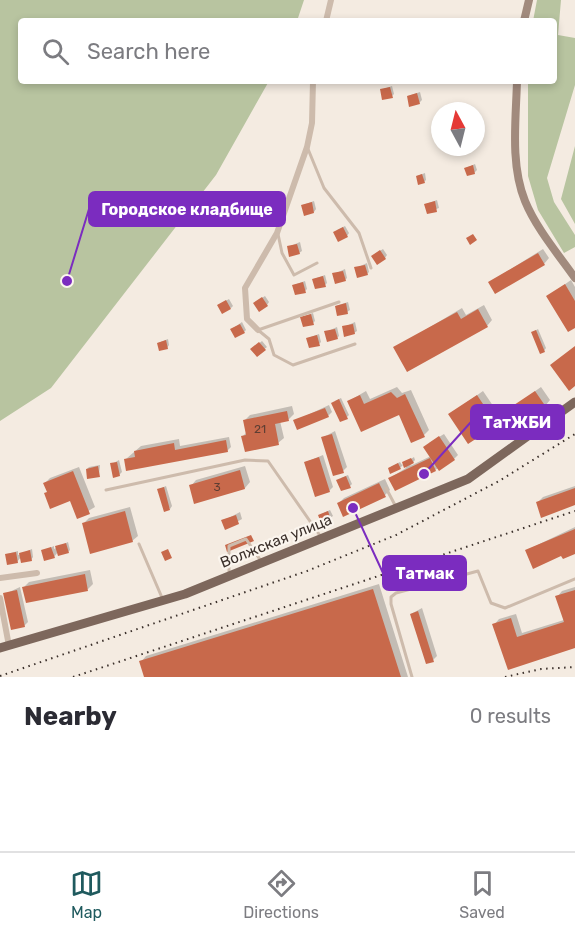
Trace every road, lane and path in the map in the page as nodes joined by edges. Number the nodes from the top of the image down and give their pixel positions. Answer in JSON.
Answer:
{"nodes":[{"id":1,"x":331,"y":0,"type":"edge"},
{"id":2,"x":529,"y":0,"type":"edge"},
{"id":3,"x":327,"y":18,"type":"edge"},
{"id":4,"x":525,"y":18,"type":"edge"},
{"id":5,"x":313,"y":84,"type":"edge"},
{"id":6,"x":517,"y":84,"type":"edge"},
{"id":7,"x":307,"y":147,"type":"junction"},
{"id":8,"x":278,"y":233,"type":"junction"},
{"id":9,"x":318,"y":263,"type":"dead end"},
{"id":10,"x":371,"y":268,"type":"dead end"},
{"id":11,"x":575,"y":278,"type":"edge"},
{"id":12,"x":339,"y":302,"type":"dead end"},
{"id":13,"x":258,"y":330,"type":"junction"},
{"id":14,"x":355,"y":344,"type":"dead end"},
{"id":15,"x":575,"y":402,"type":"edge"},
{"id":16,"x":386,"y":488,"type":"dead end"},
{"id":17,"x":106,"y":490,"type":"dead end"},
{"id":18,"x":397,"y":508,"type":"junction"},
{"id":19,"x":322,"y":538,"type":"junction"},
{"id":20,"x":139,"y":544,"type":"dead end"},
{"id":21,"x":262,"y":563,"type":"junction"},
{"id":22,"x":37,"y":573,"type":"dead end"},
{"id":23,"x":229,"y":576,"type":"junction"},
{"id":24,"x":0,"y":579,"type":"edge"},
{"id":25,"x":575,"y":579,"type":"edge"},
{"id":26,"x":0,"y":598,"type":"edge"},
{"id":27,"x":163,"y":600,"type":"junction"},
{"id":28,"x":2,"y":617,"type":"edge"},
{"id":29,"x":4,"y":647,"type":"edge"},
{"id":30,"x":412,"y":677,"type":"edge"}],
"edges":[{"from":1,"to":3,"type":"street"},
{"from":2,"to":4,"type":"main road"},
{"from":5,"to":7,"type":"street"},
{"from":6,"to":11,"type":"main road"},
{"from":7,"to":8,"type":"street"},
{"from":7,"to":10,"type":"lane"},
{"from":8,"to":9,"type":"lane"},
{"from":8,"to":13,"type":"street"},
{"from":12,"to":13,"type":"lane"},
{"from":13,"to":14,"type":"lane"},
{"from":15,"to":18,"type":"main road","name":"Волжская улица"},
{"from":16,"to":18,"type":"lane"},
{"from":17,"to":19,"type":"lane"},
{"from":18,"to":19,"type":"main road","name":"Волжская улица"},
{"from":19,"to":21,"type":"main road","name":"Волжская улица"},
{"from":20,"to":27,"type":"lane"},
{"from":21,"to":23,"type":"main road","name":"Волжская улица"},
{"from":21,"to":23,"type":"lane"},
{"from":22,"to":24,"type":"street"},
{"from":23,"to":27,"type":"main road","name":"Волжская улица"},
{"from":25,"to":30,"type":"lane"},
{"from":26,"to":28,"type":"street"},
{"from":27,"to":29,"type":"main road","name":"Волжская улица"},
{"from":28,"to":29,"type":"street"}]}
